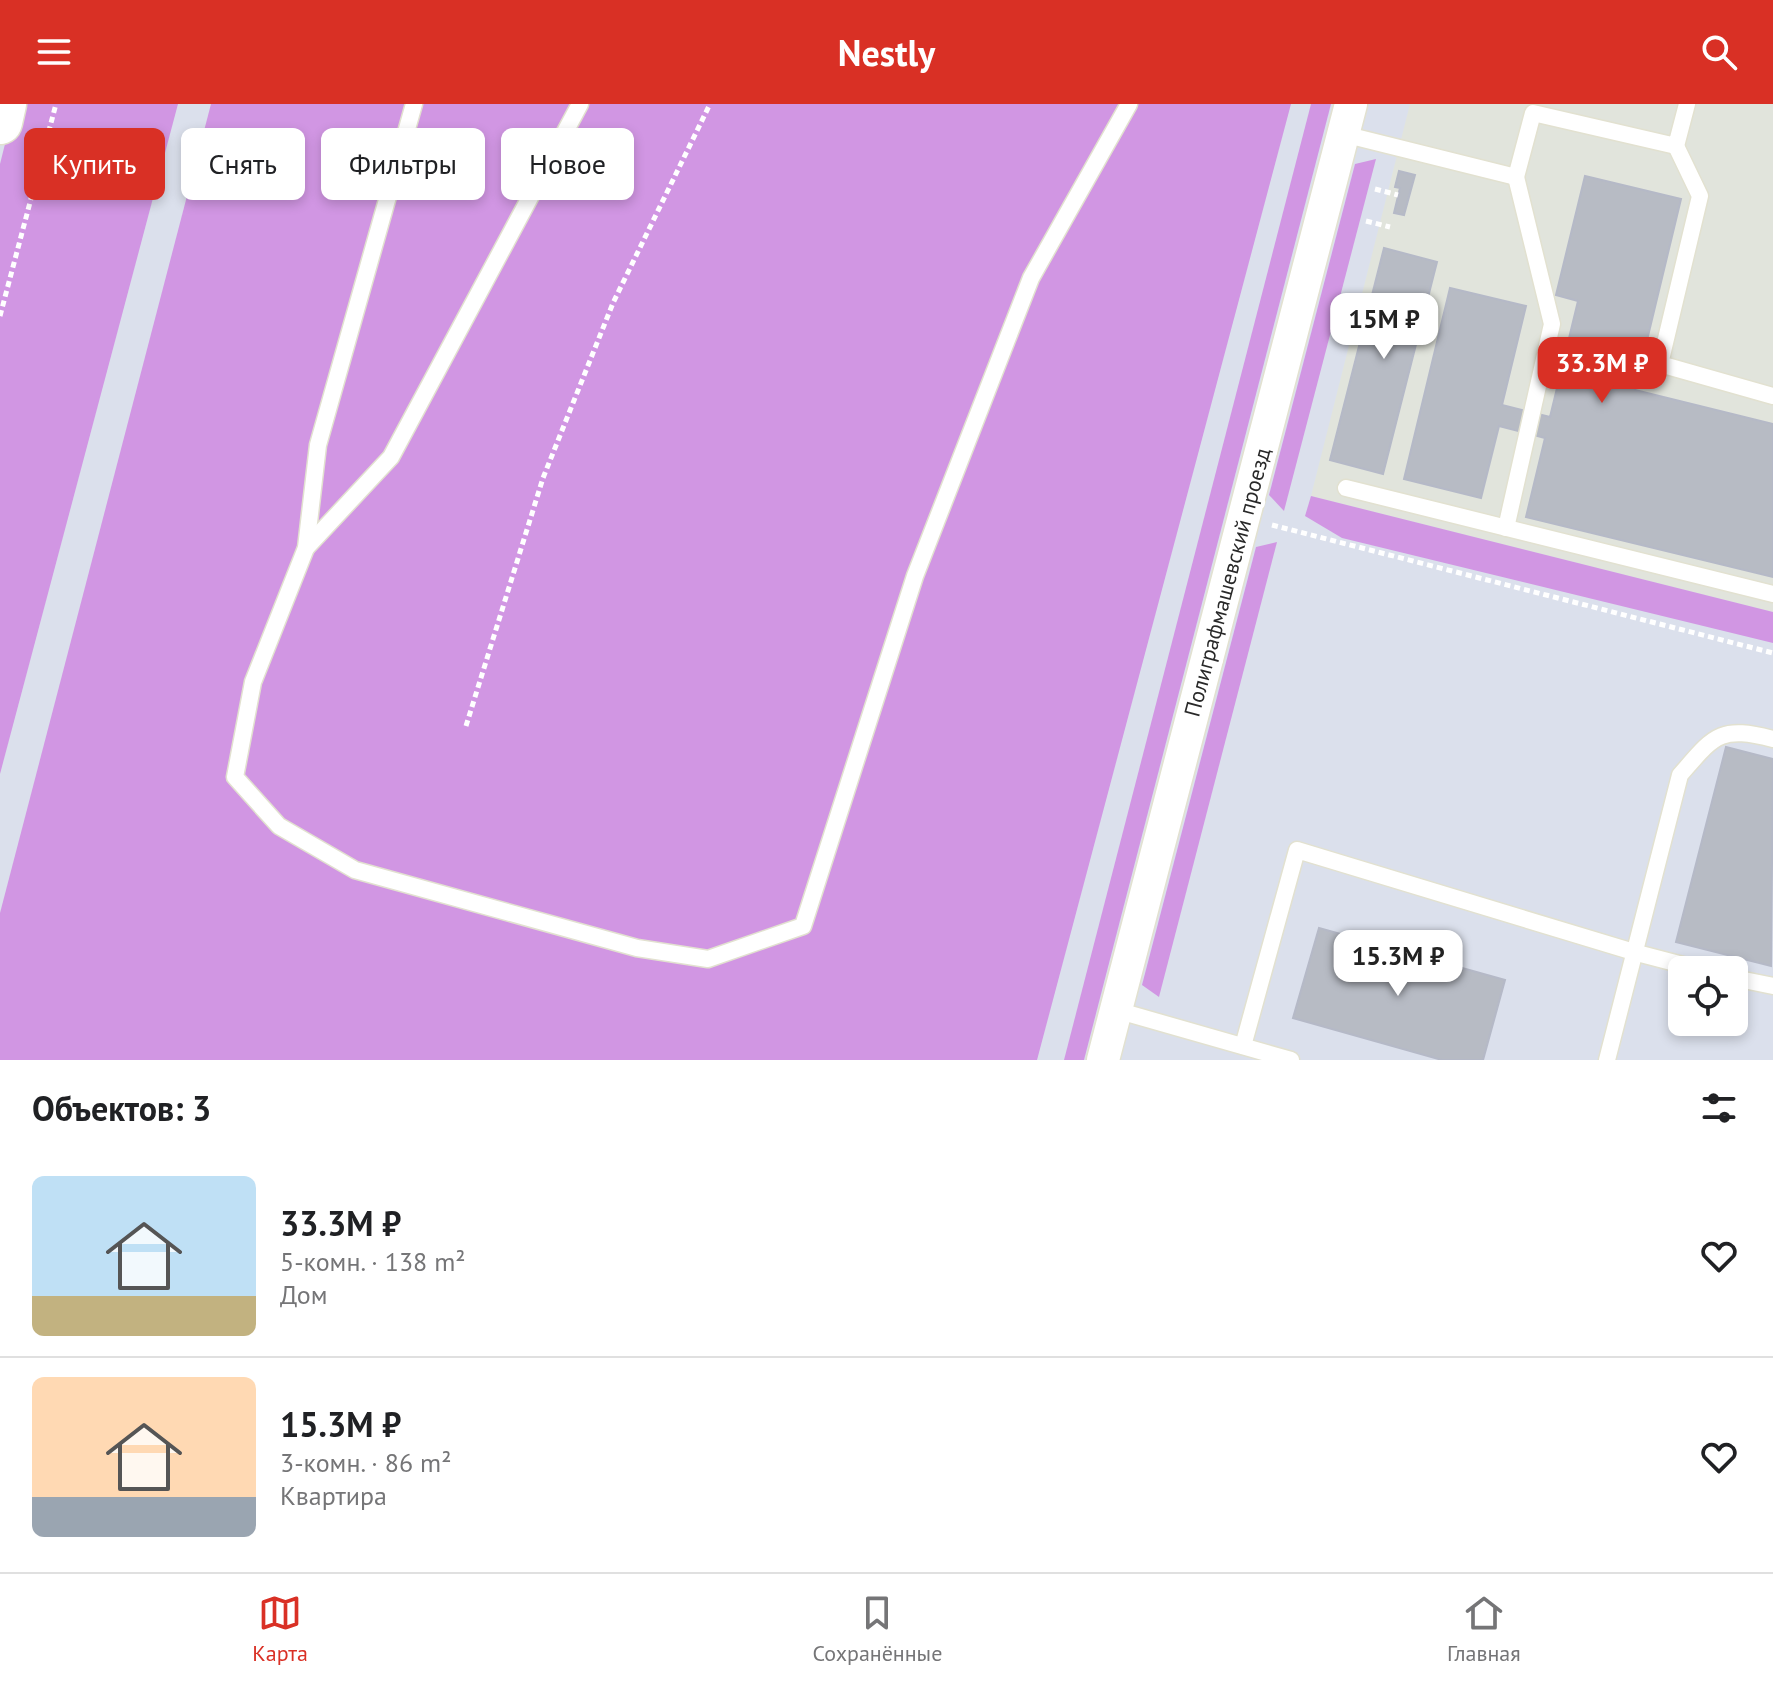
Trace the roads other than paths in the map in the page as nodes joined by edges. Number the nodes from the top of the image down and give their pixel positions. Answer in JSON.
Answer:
{"nodes":[{"id":1,"x":4,"y":104,"type":"edge"},
{"id":2,"x":414,"y":104,"type":"edge"},
{"id":3,"x":580,"y":104,"type":"edge"},
{"id":4,"x":1129,"y":104,"type":"edge"},
{"id":5,"x":1687,"y":104,"type":"edge"},
{"id":6,"x":1347,"y":119,"type":"edge"},
{"id":7,"x":0,"y":122,"type":"edge"},
{"id":8,"x":1676,"y":146,"type":"junction"},
{"id":9,"x":1516,"y":177,"type":"junction"},
{"id":10,"x":1773,"y":396,"type":"edge"},
{"id":11,"x":1346,"y":488,"type":"dead end"},
{"id":12,"x":1506,"y":528,"type":"junction"},
{"id":13,"x":306,"y":548,"type":"junction"},
{"id":14,"x":1773,"y":594,"type":"edge"},
{"id":15,"x":1773,"y":739,"type":"edge"},
{"id":16,"x":1637,"y":953,"type":"junction"},
{"id":17,"x":1668,"y":961,"type":"edge"},
{"id":18,"x":1748,"y":981,"type":"edge"},
{"id":19,"x":1773,"y":986,"type":"edge"},
{"id":20,"x":1116,"y":1010,"type":"junction"},
{"id":21,"x":1243,"y":1046,"type":"junction"},
{"id":22,"x":1103,"y":1060,"type":"edge"},
{"id":23,"x":1291,"y":1060,"type":"edge"},
{"id":24,"x":1607,"y":1060,"type":"edge"}],
"edges":[{"from":1,"to":7,"type":"street"},
{"from":2,"to":13,"type":"lane"},
{"from":3,"to":13,"type":"lane"},
{"from":4,"to":13,"type":"lane"},
{"from":5,"to":8,"type":"lane"},
{"from":6,"to":9,"type":"lane"},
{"from":6,"to":20,"type":"street","name":"Полиграфмашевский проезд"},
{"from":8,"to":9,"type":"lane"},
{"from":8,"to":10,"type":"lane"},
{"from":9,"to":12,"type":"lane"},
{"from":11,"to":12,"type":"lane"},
{"from":12,"to":14,"type":"lane"},
{"from":15,"to":16,"type":"lane"},
{"from":16,"to":17,"type":"lane"},
{"from":16,"to":21,"type":"lane"},
{"from":16,"to":24,"type":"lane"},
{"from":18,"to":19,"type":"lane"},
{"from":20,"to":21,"type":"lane"},
{"from":20,"to":22,"type":"street","name":"Полиграфмашевский проезд"},
{"from":21,"to":23,"type":"lane"}]}
